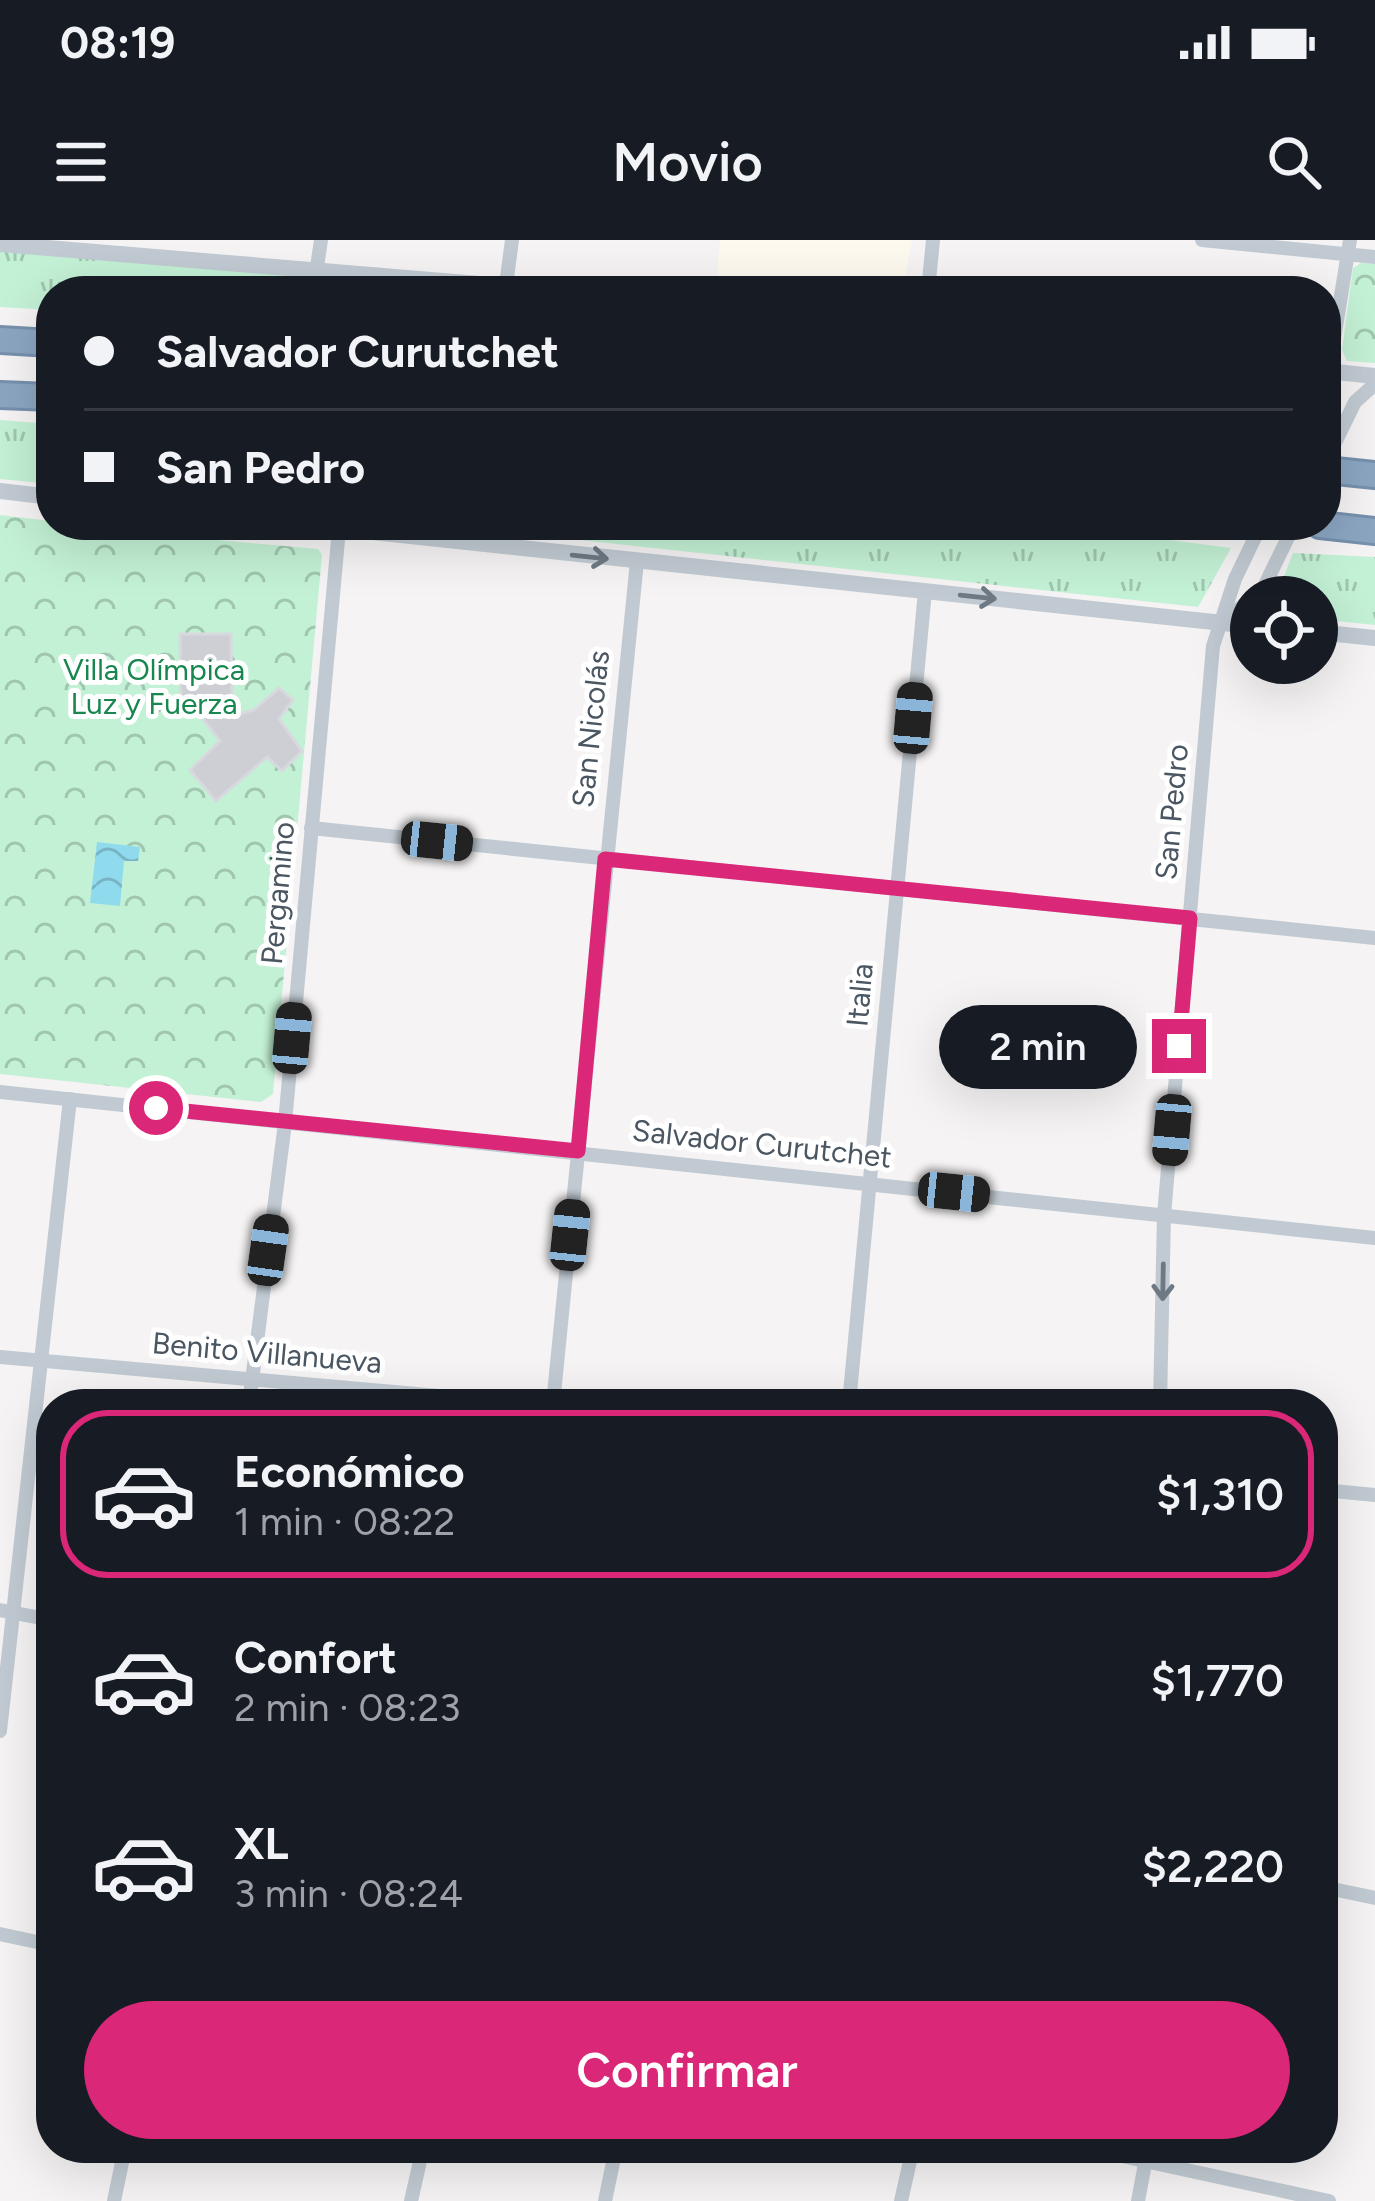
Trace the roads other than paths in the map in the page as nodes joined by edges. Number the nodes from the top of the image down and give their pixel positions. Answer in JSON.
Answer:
{"nodes":[{"id":1,"x":321,"y":240,"type":"edge"},
{"id":2,"x":512,"y":240,"type":"edge"},
{"id":3,"x":933,"y":240,"type":"edge"},
{"id":4,"x":1202,"y":240,"type":"edge"},
{"id":5,"x":78,"y":243,"type":"edge"},
{"id":6,"x":0,"y":244,"type":"edge"},
{"id":7,"x":1349,"y":247,"type":"edge"},
{"id":8,"x":1375,"y":257,"type":"edge"},
{"id":9,"x":317,"y":267,"type":"junction"},
{"id":10,"x":412,"y":276,"type":"edge"},
{"id":11,"x":507,"y":276,"type":"edge"},
{"id":12,"x":929,"y":276,"type":"edge"},
{"id":13,"x":1341,"y":297,"type":"edge"},
{"id":14,"x":0,"y":340,"type":"edge"},
{"id":15,"x":36,"y":342,"type":"edge"},
{"id":16,"x":1341,"y":378,"type":"edge"},
{"id":17,"x":1375,"y":380,"type":"edge"},
{"id":18,"x":0,"y":395,"type":"edge"},
{"id":19,"x":36,"y":397,"type":"edge"},
{"id":20,"x":1341,"y":432,"type":"edge"},
{"id":21,"x":1341,"y":468,"type":"edge"},
{"id":22,"x":1375,"y":475,"type":"edge"},
{"id":23,"x":0,"y":491,"type":"edge"},
{"id":24,"x":36,"y":495,"type":"edge"},
{"id":25,"x":338,"y":540,"type":"edge"},
{"id":26,"x":441,"y":540,"type":"edge"},
{"id":27,"x":1254,"y":540,"type":"edge"},
{"id":28,"x":1287,"y":540,"type":"edge"},
{"id":29,"x":637,"y":561,"type":"junction"},
{"id":30,"x":1269,"y":576,"type":"edge"},
{"id":31,"x":925,"y":592,"type":"junction"},
{"id":32,"x":1230,"y":616,"type":"edge"},
{"id":33,"x":1222,"y":623,"type":"junction"},
{"id":34,"x":1230,"y":624,"type":"edge"},
{"id":35,"x":1338,"y":634,"type":"edge"},
{"id":36,"x":1375,"y":638,"type":"edge"},
{"id":37,"x":311,"y":828,"type":"junction"},
{"id":38,"x":605,"y":859,"type":"junction"},
{"id":39,"x":897,"y":887,"type":"junction"},
{"id":40,"x":1190,"y":918,"type":"junction"},
{"id":41,"x":1375,"y":938,"type":"edge"},
{"id":42,"x":0,"y":1092,"type":"edge"},
{"id":43,"x":70,"y":1100,"type":"junction"},
{"id":44,"x":285,"y":1123,"type":"junction"},
{"id":45,"x":578,"y":1151,"type":"junction"},
{"id":46,"x":870,"y":1183,"type":"junction"},
{"id":47,"x":1164,"y":1215,"type":"junction"},
{"id":48,"x":1375,"y":1238,"type":"edge"},
{"id":49,"x":0,"y":1357,"type":"edge"},
{"id":50,"x":40,"y":1361,"type":"junction"},
{"id":51,"x":252,"y":1377,"type":"junction"},
{"id":52,"x":36,"y":1389,"type":"edge"},
{"id":53,"x":251,"y":1389,"type":"edge"},
{"id":54,"x":376,"y":1389,"type":"edge"},
{"id":55,"x":554,"y":1389,"type":"edge"},
{"id":56,"x":850,"y":1389,"type":"edge"},
{"id":57,"x":1160,"y":1389,"type":"edge"},
{"id":58,"x":36,"y":1390,"type":"edge"},
{"id":59,"x":1338,"y":1491,"type":"edge"},
{"id":60,"x":1375,"y":1495,"type":"edge"},
{"id":61,"x":6,"y":1611,"type":"edge"},
{"id":62,"x":36,"y":1617,"type":"edge"},
{"id":63,"x":0,"y":1731,"type":"edge"},
{"id":64,"x":1338,"y":1890,"type":"edge"},
{"id":65,"x":1375,"y":1898,"type":"edge"},
{"id":66,"x":0,"y":1934,"type":"edge"},
{"id":67,"x":36,"y":1942,"type":"edge"},
{"id":68,"x":122,"y":2163,"type":"edge"},
{"id":69,"x":419,"y":2163,"type":"edge"},
{"id":70,"x":613,"y":2163,"type":"edge"},
{"id":71,"x":910,"y":2163,"type":"edge"},
{"id":72,"x":1146,"y":2163,"type":"edge"},
{"id":73,"x":1183,"y":2163,"type":"edge"},
{"id":74,"x":114,"y":2201,"type":"edge"},
{"id":75,"x":410,"y":2201,"type":"edge"},
{"id":76,"x":605,"y":2201,"type":"edge"},
{"id":77,"x":901,"y":2201,"type":"edge"},
{"id":78,"x":1138,"y":2201,"type":"edge"},
{"id":79,"x":1329,"y":2201,"type":"edge"}],
"edges":[{"from":1,"to":9,"type":"street"},
{"from":2,"to":11,"type":"street"},
{"from":3,"to":12,"type":"street"},
{"from":4,"to":7,"type":"street"},
{"from":5,"to":6,"type":"street"},
{"from":5,"to":9,"type":"street"},
{"from":7,"to":8,"type":"street"},
{"from":7,"to":13,"type":"street"},
{"from":9,"to":10,"type":"street"},
{"from":14,"to":15,"type":"highway"},
{"from":16,"to":17,"type":"street"},
{"from":17,"to":20,"type":"street"},
{"from":18,"to":19,"type":"highway"},
{"from":21,"to":22,"type":"highway"},
{"from":23,"to":24,"type":"street"},
{"from":25,"to":37,"type":"street","name":"Pergamino"},
{"from":26,"to":29,"type":"street","one_way":true},
{"from":27,"to":33,"type":"street","name":"San Pedro"},
{"from":28,"to":30,"type":"street"},
{"from":29,"to":31,"type":"street"},
{"from":29,"to":38,"type":"street","name":"San Nicolás"},
{"from":31,"to":33,"type":"street","one_way":true},
{"from":31,"to":39,"type":"street","name":"Italia"},
{"from":32,"to":33,"type":"street"},
{"from":33,"to":34,"type":"street"},
{"from":33,"to":40,"type":"street","name":"San Pedro"},
{"from":35,"to":36,"type":"street"},
{"from":37,"to":38,"type":"street"},
{"from":37,"to":44,"type":"street","name":"Pergamino"},
{"from":38,"to":39,"type":"street"},
{"from":38,"to":45,"type":"street","name":"San Nicolás"},
{"from":39,"to":40,"type":"street"},
{"from":39,"to":46,"type":"street","name":"Italia"},
{"from":40,"to":41,"type":"street"},
{"from":40,"to":47,"type":"street","name":"San Pedro"},
{"from":42,"to":43,"type":"street","name":"Salvador Curutchet"},
{"from":43,"to":44,"type":"street","name":"Salvador Curutchet"},
{"from":43,"to":50,"type":"street"},
{"from":44,"to":45,"type":"street","name":"Salvador Curutchet"},
{"from":44,"to":51,"type":"street","name":"Pergamino"},
{"from":45,"to":46,"type":"street","name":"Salvador Curutchet"},
{"from":45,"to":55,"type":"street","name":"San Nicolás"},
{"from":46,"to":47,"type":"street","name":"Salvador Curutchet"},
{"from":46,"to":56,"type":"street","name":"Italia"},
{"from":47,"to":48,"type":"street","name":"Salvador Curutchet"},
{"from":47,"to":57,"type":"street","name":"San Pedro","one_way":true},
{"from":49,"to":50,"type":"street","name":"Benito Villanueva"},
{"from":50,"to":51,"type":"street","name":"Benito Villanueva"},
{"from":50,"to":52,"type":"street"},
{"from":51,"to":53,"type":"street","name":"Pergamino"},
{"from":51,"to":54,"type":"street","name":"Benito Villanueva"},
{"from":58,"to":61,"type":"street"},
{"from":59,"to":60,"type":"street"},
{"from":61,"to":62,"type":"street"},
{"from":61,"to":63,"type":"street"},
{"from":64,"to":65,"type":"street"},
{"from":66,"to":67,"type":"street"},
{"from":68,"to":74,"type":"street"},
{"from":69,"to":75,"type":"street"},
{"from":70,"to":76,"type":"street"},
{"from":71,"to":77,"type":"street"},
{"from":72,"to":78,"type":"street"},
{"from":73,"to":79,"type":"street"}]}
